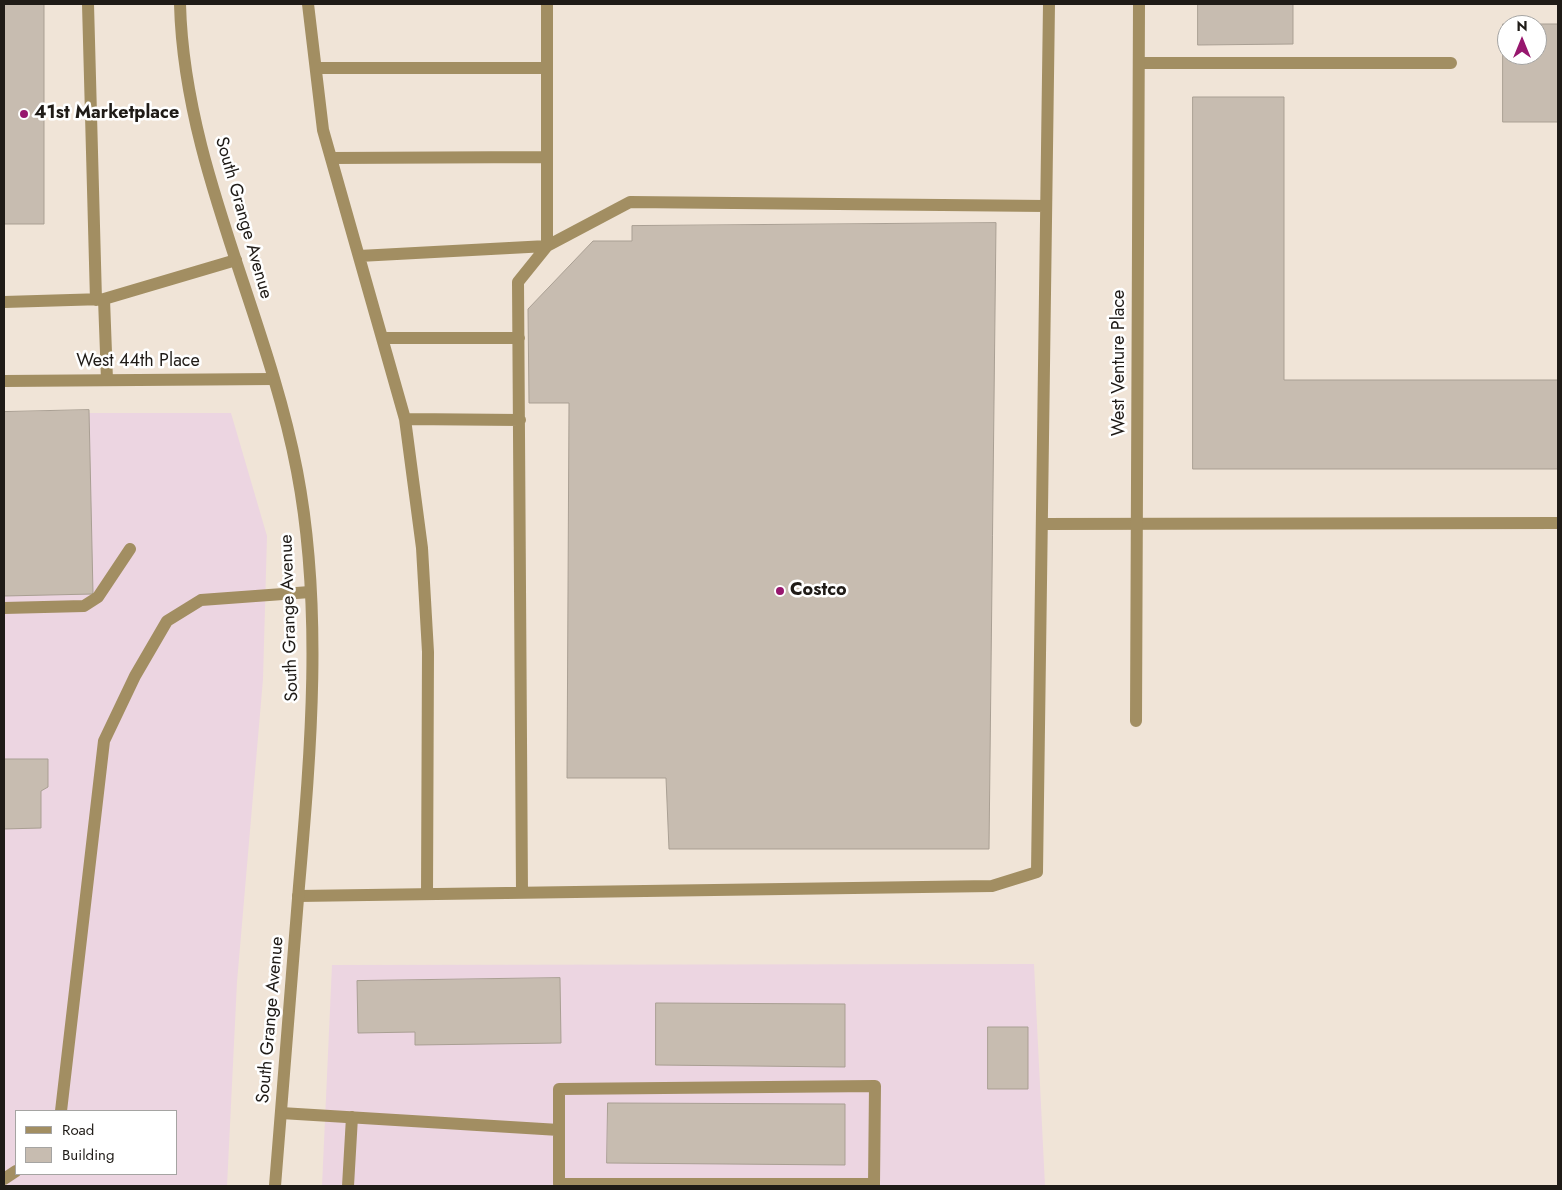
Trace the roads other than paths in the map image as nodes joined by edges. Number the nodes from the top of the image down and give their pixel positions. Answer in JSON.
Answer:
{"nodes":[{"id":1,"x":88,"y":4,"type":"edge"},
{"id":2,"x":180,"y":4,"type":"edge"},
{"id":3,"x":308,"y":4,"type":"edge"},
{"id":4,"x":547,"y":4,"type":"edge"},
{"id":5,"x":1049,"y":4,"type":"edge"},
{"id":6,"x":1139,"y":4,"type":"edge"},
{"id":7,"x":1139,"y":62,"type":"junction"},
{"id":8,"x":1451,"y":62,"type":"dead end"},
{"id":9,"x":316,"y":68,"type":"junction"},
{"id":10,"x":547,"y":68,"type":"junction"},
{"id":11,"x":547,"y":157,"type":"junction"},
{"id":12,"x":331,"y":158,"type":"junction"},
{"id":13,"x":1046,"y":206,"type":"junction"},
{"id":14,"x":547,"y":246,"type":"junction"},
{"id":15,"x":359,"y":256,"type":"junction"},
{"id":16,"x":236,"y":260,"type":"junction"},
{"id":17,"x":100,"y":299,"type":"junction"},
{"id":18,"x":4,"y":302,"type":"edge"},
{"id":19,"x":382,"y":338,"type":"junction"},
{"id":20,"x":519,"y":338,"type":"junction"},
{"id":21,"x":274,"y":379,"type":"junction"},
{"id":22,"x":107,"y":380,"type":"junction"},
{"id":23,"x":4,"y":381,"type":"edge"},
{"id":24,"x":404,"y":419,"type":"junction"},
{"id":25,"x":520,"y":420,"type":"junction"},
{"id":26,"x":1558,"y":522,"type":"edge"},
{"id":27,"x":1137,"y":523,"type":"junction"},
{"id":28,"x":1042,"y":524,"type":"junction"},
{"id":29,"x":130,"y":549,"type":"dead end"},
{"id":30,"x":310,"y":592,"type":"junction"},
{"id":31,"x":4,"y":608,"type":"edge"},
{"id":32,"x":1136,"y":721,"type":"dead end"},
{"id":33,"x":522,"y":892,"type":"junction"},
{"id":34,"x":427,"y":894,"type":"junction"},
{"id":35,"x":298,"y":896,"type":"junction"},
{"id":36,"x":61,"y":1110,"type":"edge"},
{"id":37,"x":281,"y":1113,"type":"junction"},
{"id":38,"x":352,"y":1117,"type":"junction"},
{"id":39,"x":559,"y":1130,"type":"junction"},
{"id":40,"x":15,"y":1172,"type":"edge"},
{"id":41,"x":4,"y":1179,"type":"edge"},
{"id":42,"x":591,"y":1185,"type":"edge"},
{"id":43,"x":874,"y":1185,"type":"edge"},
{"id":44,"x":275,"y":1186,"type":"edge"},
{"id":45,"x":348,"y":1186,"type":"edge"}],
"edges":[{"from":1,"to":17,"type":"street"},
{"from":2,"to":16,"type":"street","name":"South Grange Avenue"},
{"from":3,"to":9,"type":"street"},
{"from":4,"to":10,"type":"street"},
{"from":5,"to":13,"type":"street"},
{"from":6,"to":7,"type":"street","name":"West Venture Place"},
{"from":7,"to":8,"type":"street"},
{"from":7,"to":27,"type":"street","name":"West Venture Place"},
{"from":9,"to":10,"type":"street"},
{"from":9,"to":12,"type":"street"},
{"from":10,"to":11,"type":"street"},
{"from":11,"to":12,"type":"street"},
{"from":11,"to":14,"type":"street"},
{"from":12,"to":15,"type":"street"},
{"from":13,"to":14,"type":"street"},
{"from":13,"to":28,"type":"street"},
{"from":14,"to":15,"type":"street"},
{"from":14,"to":20,"type":"street"},
{"from":15,"to":19,"type":"street"},
{"from":16,"to":17,"type":"street"},
{"from":16,"to":21,"type":"street","name":"South Grange Avenue"},
{"from":17,"to":18,"type":"street"},
{"from":17,"to":22,"type":"street"},
{"from":19,"to":20,"type":"street"},
{"from":19,"to":24,"type":"street"},
{"from":20,"to":25,"type":"street"},
{"from":21,"to":22,"type":"street","name":"West 44th Place"},
{"from":21,"to":30,"type":"street","name":"South Grange Avenue"},
{"from":22,"to":23,"type":"street","name":"West 44th Place"},
{"from":24,"to":25,"type":"street"},
{"from":24,"to":34,"type":"street"},
{"from":25,"to":33,"type":"street"},
{"from":26,"to":27,"type":"street"},
{"from":27,"to":28,"type":"street"},
{"from":27,"to":32,"type":"street","name":"West Venture Place"},
{"from":28,"to":33,"type":"street"},
{"from":29,"to":31,"type":"street"},
{"from":30,"to":35,"type":"street","name":"South Grange Avenue"},
{"from":30,"to":36,"type":"street"},
{"from":33,"to":34,"type":"street"},
{"from":34,"to":35,"type":"street"},
{"from":35,"to":37,"type":"street","name":"South Grange Avenue"},
{"from":37,"to":38,"type":"street"},
{"from":37,"to":44,"type":"street","name":"South Grange Avenue"},
{"from":38,"to":39,"type":"street"},
{"from":38,"to":45,"type":"street"},
{"from":39,"to":42,"type":"street"},
{"from":39,"to":43,"type":"street"},
{"from":40,"to":41,"type":"street"},
{"from":42,"to":43,"type":"street"}]}
